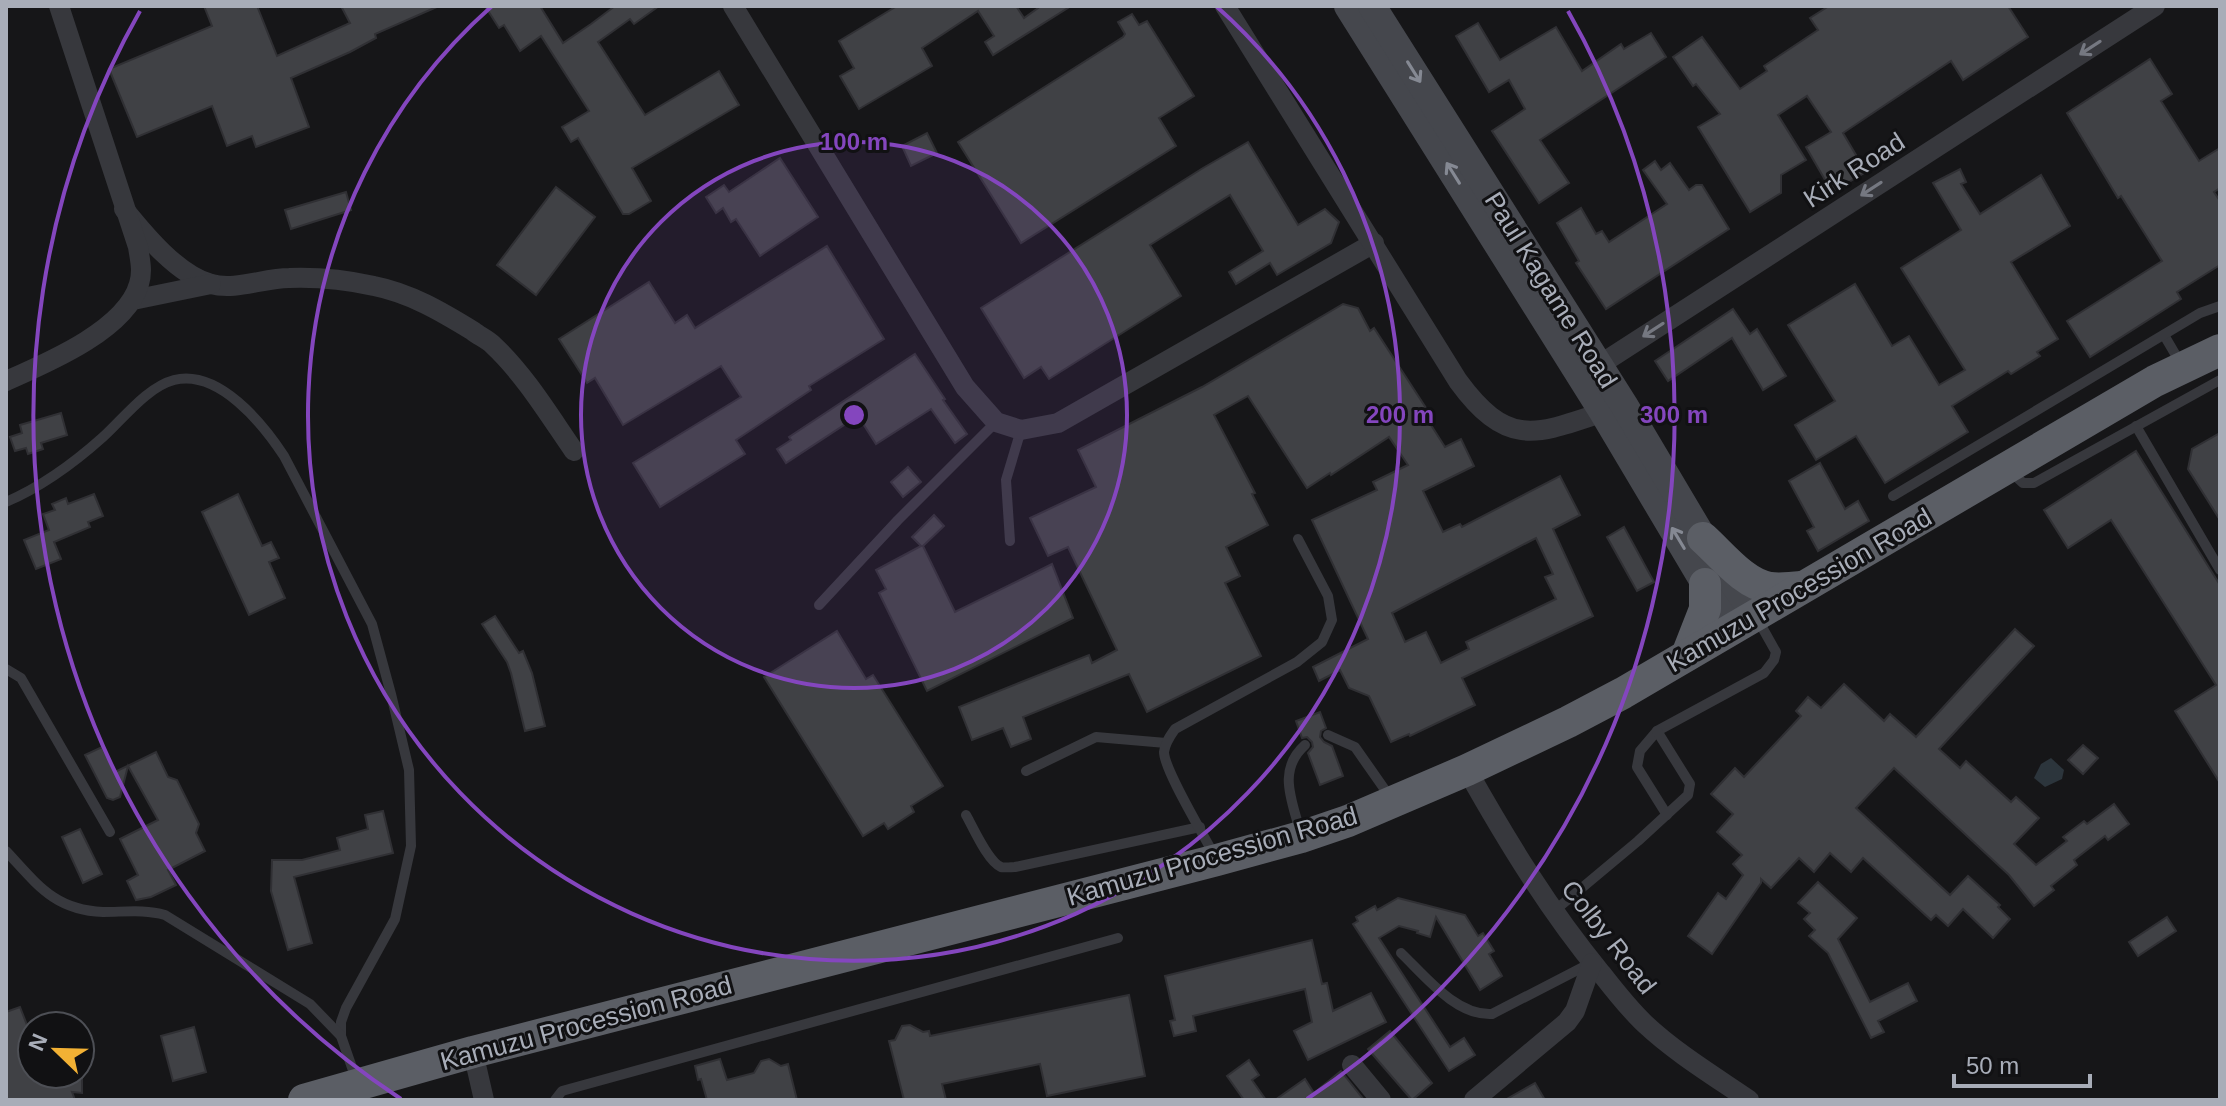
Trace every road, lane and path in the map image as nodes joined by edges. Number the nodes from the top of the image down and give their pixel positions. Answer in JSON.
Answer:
{"nodes":[{"id":1,"x":59,"y":6,"type":"edge"},
{"id":2,"x":733,"y":6,"type":"edge"},
{"id":3,"x":1225,"y":6,"type":"edge"},
{"id":4,"x":1348,"y":6,"type":"edge"},
{"id":5,"x":1372,"y":6,"type":"edge"},
{"id":6,"x":2155,"y":6,"type":"edge"},
{"id":7,"x":124,"y":209,"type":"junction"},
{"id":8,"x":1374,"y":243,"type":"junction"},
{"id":9,"x":211,"y":284,"type":"junction"},
{"id":10,"x":133,"y":300,"type":"junction"},
{"id":11,"x":2220,"y":306,"type":"edge"},
{"id":12,"x":2164,"y":335,"type":"junction"},
{"id":13,"x":2220,"y":350,"type":"edge"},
{"id":14,"x":2182,"y":366,"type":"junction"},
{"id":15,"x":1590,"y":371,"type":"junction"},
{"id":16,"x":2220,"y":380,"type":"edge"},
{"id":17,"x":6,"y":381,"type":"edge"},
{"id":18,"x":1614,"y":409,"type":"junction"},
{"id":19,"x":996,"y":422,"type":"junction"},
{"id":20,"x":2136,"y":426,"type":"junction"},
{"id":21,"x":1021,"y":430,"type":"junction"},
{"id":22,"x":574,"y":451,"type":"dead end"},
{"id":23,"x":2007,"y":468,"type":"junction"},
{"id":24,"x":1893,"y":496,"type":"dead end"},
{"id":25,"x":6,"y":502,"type":"edge"},
{"id":26,"x":1703,"y":538,"type":"junction"},
{"id":27,"x":1298,"y":539,"type":"dead end"},
{"id":28,"x":1010,"y":541,"type":"dead end"},
{"id":29,"x":2220,"y":570,"type":"edge"},
{"id":30,"x":1705,"y":584,"type":"junction"},
{"id":31,"x":1805,"y":587,"type":"junction"},
{"id":32,"x":819,"y":605,"type":"dead end"},
{"id":33,"x":1743,"y":622,"type":"junction"},
{"id":34,"x":1687,"y":655,"type":"junction"},
{"id":35,"x":6,"y":669,"type":"edge"},
{"id":36,"x":1657,"y":731,"type":"junction"},
{"id":37,"x":1328,"y":735,"type":"dead end"},
{"id":38,"x":1166,"y":743,"type":"junction"},
{"id":39,"x":1305,"y":745,"type":"dead end"},
{"id":40,"x":1467,"y":770,"type":"junction"},
{"id":41,"x":1026,"y":771,"type":"dead end"},
{"id":42,"x":1394,"y":801,"type":"junction"},
{"id":43,"x":966,"y":815,"type":"dead end"},
{"id":44,"x":1667,"y":815,"type":"junction"},
{"id":45,"x":1200,"y":827,"type":"junction"},
{"id":46,"x":110,"y":832,"type":"dead end"},
{"id":47,"x":1301,"y":837,"type":"junction"},
{"id":48,"x":6,"y":851,"type":"edge"},
{"id":49,"x":1217,"y":860,"type":"junction"},
{"id":50,"x":1553,"y":912,"type":"junction"},
{"id":51,"x":1118,"y":938,"type":"dead end"},
{"id":52,"x":1401,"y":953,"type":"dead end"},
{"id":53,"x":1592,"y":963,"type":"junction"},
{"id":54,"x":341,"y":1036,"type":"junction"},
{"id":55,"x":473,"y":1052,"type":"junction"},
{"id":56,"x":1352,"y":1065,"type":"dead end"},
{"id":57,"x":358,"y":1085,"type":"junction"},
{"id":58,"x":304,"y":1100,"type":"edge"},
{"id":59,"x":484,"y":1100,"type":"edge"},
{"id":60,"x":555,"y":1100,"type":"edge"},
{"id":61,"x":1381,"y":1100,"type":"edge"},
{"id":62,"x":1474,"y":1100,"type":"edge"},
{"id":63,"x":1749,"y":1100,"type":"edge"}],
"edges":[{"from":1,"to":7,"type":"street"},
{"from":2,"to":19,"type":"street"},
{"from":3,"to":8,"type":"street"},
{"from":15,"to":4,"type":"main road","one_way":true},
{"from":5,"to":15,"type":"main road","name":"Paul Kagame Road","one_way":true},
{"from":6,"to":15,"type":"street","name":"Kirk Road","one_way":true},
{"from":7,"to":9,"type":"street"},
{"from":7,"to":10,"type":"street"},
{"from":8,"to":18,"type":"street"},
{"from":8,"to":21,"type":"street"},
{"from":9,"to":10,"type":"street"},
{"from":9,"to":22,"type":"street"},
{"from":10,"to":17,"type":"street"},
{"from":11,"to":12,"type":"lane"},
{"from":12,"to":14,"type":"lane"},
{"from":12,"to":24,"type":"lane"},
{"from":13,"to":14,"type":"highway","name":"Kamuzu Procession Road"},
{"from":14,"to":23,"type":"highway","name":"Kamuzu Procession Road"},
{"from":15,"to":18,"type":"main road","name":"Paul Kagame Road"},
{"from":16,"to":20,"type":"lane"},
{"from":18,"to":26,"type":"main road","name":"Paul Kagame Road"},
{"from":30,"to":18,"type":"main road","one_way":true},
{"from":19,"to":21,"type":"street"},
{"from":19,"to":32,"type":"lane"},
{"from":20,"to":23,"type":"lane"},
{"from":20,"to":29,"type":"lane"},
{"from":21,"to":28,"type":"lane"},
{"from":23,"to":31,"type":"highway","name":"Kamuzu Procession Road"},
{"from":25,"to":54,"type":"lane"},
{"from":26,"to":31,"type":"highway"},
{"from":26,"to":33,"type":"main road","name":"Paul Kagame Road"},
{"from":27,"to":38,"type":"lane"},
{"from":30,"to":33,"type":"main road"},
{"from":30,"to":34,"type":"highway"},
{"from":31,"to":33,"type":"highway","name":"Kamuzu Procession Road"},
{"from":33,"to":34,"type":"highway","name":"Kamuzu Procession Road"},
{"from":33,"to":36,"type":"lane"},
{"from":34,"to":40,"type":"highway","name":"Kamuzu Procession Road"},
{"from":35,"to":46,"type":"lane"},
{"from":36,"to":44,"type":"lane"},
{"from":36,"to":44,"type":"lane"},
{"from":37,"to":42,"type":"lane"},
{"from":38,"to":41,"type":"lane"},
{"from":38,"to":45,"type":"lane"},
{"from":39,"to":47,"type":"lane"},
{"from":40,"to":42,"type":"highway","name":"Kamuzu Procession Road"},
{"from":40,"to":50,"type":"street","name":"Colby Road"},
{"from":42,"to":47,"type":"highway","name":"Kamuzu Procession Road"},
{"from":43,"to":45,"type":"lane"},
{"from":44,"to":50,"type":"lane"},
{"from":45,"to":49,"type":"lane"},
{"from":47,"to":49,"type":"highway","name":"Kamuzu Procession Road"},
{"from":48,"to":54,"type":"lane"},
{"from":49,"to":55,"type":"highway","name":"Kamuzu Procession Road"},
{"from":50,"to":53,"type":"street","name":"Colby Road"},
{"from":51,"to":60,"type":"lane"},
{"from":52,"to":53,"type":"lane"},
{"from":53,"to":62,"type":"street"},
{"from":53,"to":63,"type":"street","name":"Colby Road"},
{"from":54,"to":57,"type":"lane"},
{"from":55,"to":57,"type":"highway","name":"Kamuzu Procession Road"},
{"from":55,"to":59,"type":"street"},
{"from":56,"to":61,"type":"street"},
{"from":57,"to":58,"type":"highway","name":"Kamuzu Procession Road"}]}
